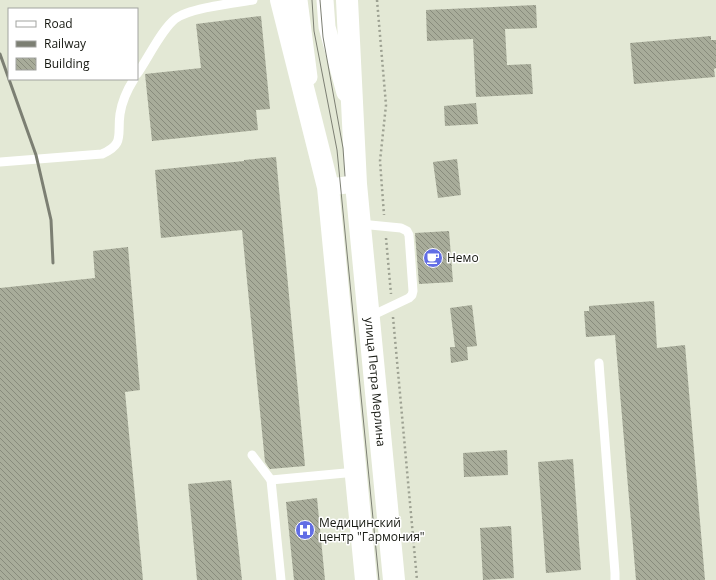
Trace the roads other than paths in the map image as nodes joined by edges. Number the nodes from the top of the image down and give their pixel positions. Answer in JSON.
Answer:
{"nodes":[{"id":1,"x":253,"y":0,"type":"edge"},
{"id":2,"x":281,"y":0,"type":"edge"},
{"id":3,"x":299,"y":0,"type":"edge"},
{"id":4,"x":325,"y":0,"type":"edge"},
{"id":5,"x":347,"y":0,"type":"edge"},
{"id":6,"x":138,"y":72,"type":"edge"},
{"id":7,"x":133,"y":80,"type":"edge"},
{"id":8,"x":353,"y":123,"type":"junction"},
{"id":9,"x":317,"y":142,"type":"junction"},
{"id":10,"x":0,"y":162,"type":"edge"},
{"id":11,"x":356,"y":184,"type":"junction"},
{"id":12,"x":328,"y":187,"type":"junction"},
{"id":13,"x":360,"y":224,"type":"junction"},
{"id":14,"x":369,"y":317,"type":"junction"},
{"id":15,"x":599,"y":363,"type":"dead end"},
{"id":16,"x":252,"y":455,"type":"dead end"},
{"id":17,"x":356,"y":472,"type":"junction"},
{"id":18,"x":271,"y":480,"type":"junction"},
{"id":19,"x":615,"y":579,"type":"edge"},
{"id":20,"x":281,"y":580,"type":"edge"},
{"id":21,"x":366,"y":580,"type":"edge"},
{"id":22,"x":394,"y":580,"type":"edge"}],
"edges":[{"from":1,"to":6,"type":"lane"},
{"from":2,"to":9,"type":"main road"},
{"from":3,"to":9,"type":"street"},
{"from":4,"to":8,"type":"street","name":"улица Петра Мерлина"},
{"from":5,"to":8,"type":"main road","name":"улица Петра Мерлина"},
{"from":7,"to":10,"type":"lane"},
{"from":8,"to":11,"type":"main road","name":"улица Петра Мерлина"},
{"from":9,"to":12,"type":"main road"},
{"from":11,"to":12,"type":"street"},
{"from":11,"to":13,"type":"main road","name":"улица Петра Мерлина"},
{"from":12,"to":17,"type":"main road"},
{"from":13,"to":14,"type":"main road","name":"улица Петра Мерлина"},
{"from":13,"to":14,"type":"lane"},
{"from":14,"to":22,"type":"main road","name":"улица Петра Мерлина"},
{"from":15,"to":19,"type":"lane"},
{"from":16,"to":18,"type":"lane"},
{"from":17,"to":18,"type":"lane"},
{"from":17,"to":21,"type":"main road"},
{"from":18,"to":20,"type":"lane"}]}
